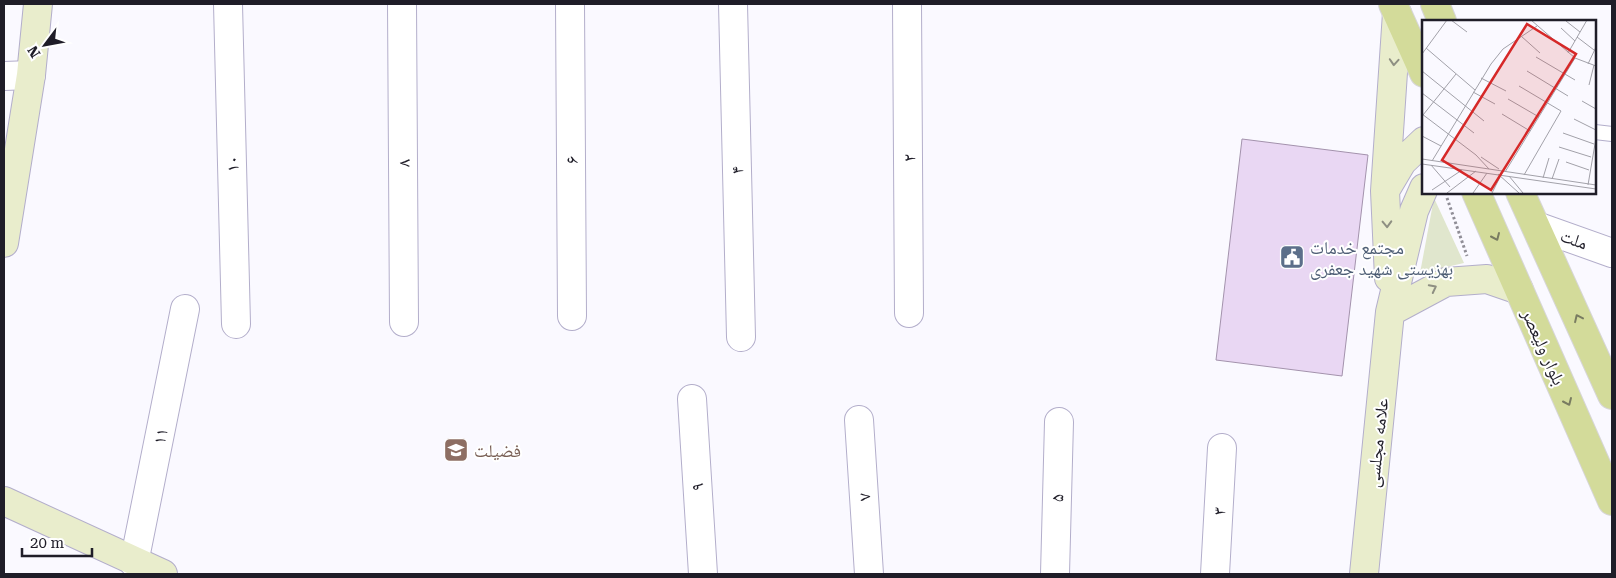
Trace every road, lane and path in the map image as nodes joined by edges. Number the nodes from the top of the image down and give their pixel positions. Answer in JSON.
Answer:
{"nodes":[{"id":1,"x":38,"y":4,"type":"edge"},
{"id":2,"x":228,"y":4,"type":"edge"},
{"id":3,"x":402,"y":4,"type":"edge"},
{"id":4,"x":570,"y":4,"type":"edge"},
{"id":5,"x":733,"y":4,"type":"edge"},
{"id":6,"x":907,"y":4,"type":"edge"},
{"id":7,"x":1435,"y":4,"type":"edge"},
{"id":8,"x":1450,"y":4,"type":"edge"},
{"id":9,"x":1395,"y":8,"type":"edge"},
{"id":10,"x":1442,"y":20,"type":"edge"},
{"id":11,"x":1447,"y":20,"type":"edge"},
{"id":12,"x":1422,"y":69,"type":"edge"},
{"id":13,"x":31,"y":75,"type":"junction"},
{"id":14,"x":4,"y":76,"type":"edge"},
{"id":15,"x":1596,"y":132,"type":"edge"},
{"id":16,"x":1612,"y":134,"type":"edge"},
{"id":17,"x":1422,"y":144,"type":"edge"},
{"id":18,"x":1385,"y":191,"type":"junction"},
{"id":19,"x":1422,"y":193,"type":"edge"},
{"id":20,"x":1446,"y":194,"type":"edge"},
{"id":21,"x":1477,"y":194,"type":"edge"},
{"id":22,"x":1521,"y":194,"type":"edge"},
{"id":23,"x":1536,"y":226,"type":"junction"},
{"id":24,"x":4,"y":243,"type":"edge"},
{"id":25,"x":1612,"y":253,"type":"edge"},
{"id":26,"x":1476,"y":280,"type":"junction"},
{"id":27,"x":1519,"y":290,"type":"junction"},
{"id":28,"x":185,"y":308,"type":"dead end"},
{"id":29,"x":909,"y":312,"type":"dead end"},
{"id":30,"x":1390,"y":312,"type":"junction"},
{"id":31,"x":572,"y":316,"type":"dead end"},
{"id":32,"x":404,"y":322,"type":"dead end"},
{"id":33,"x":236,"y":324,"type":"dead end"},
{"id":34,"x":741,"y":337,"type":"dead end"},
{"id":35,"x":1603,"y":355,"type":"edge"},
{"id":36,"x":1612,"y":395,"type":"edge"},
{"id":37,"x":692,"y":399,"type":"dead end"},
{"id":38,"x":859,"y":420,"type":"dead end"},
{"id":39,"x":1059,"y":422,"type":"dead end"},
{"id":40,"x":1222,"y":448,"type":"dead end"},
{"id":41,"x":4,"y":501,"type":"edge"},
{"id":42,"x":1612,"y":501,"type":"edge"},
{"id":43,"x":134,"y":562,"type":"junction"},
{"id":44,"x":163,"y":574,"type":"edge"},
{"id":45,"x":703,"y":574,"type":"edge"},
{"id":46,"x":869,"y":574,"type":"edge"},
{"id":47,"x":1055,"y":574,"type":"edge"},
{"id":48,"x":1216,"y":574,"type":"edge"},
{"id":49,"x":1364,"y":574,"type":"edge"}],
"edges":[{"from":1,"to":13,"type":"main road"},
{"from":2,"to":33,"type":"street","name":"۱۰"},
{"from":3,"to":32,"type":"street","name":"۸"},
{"from":4,"to":31,"type":"street","name":"۶"},
{"from":5,"to":34,"type":"street","name":"۴"},
{"from":6,"to":29,"type":"street","name":"۲"},
{"from":7,"to":10,"type":"main road"},
{"from":8,"to":11,"type":"main road"},
{"from":9,"to":12,"type":"main road"},
{"from":9,"to":18,"type":"main road","one_way":true},
{"from":13,"to":14,"type":"street"},
{"from":13,"to":24,"type":"main road"},
{"from":15,"to":16,"type":"lane"},
{"from":17,"to":18,"type":"main road"},
{"from":18,"to":30,"type":"main road","one_way":true},
{"from":19,"to":30,"type":"main road"},
{"from":20,"to":26,"type":"path"},
{"from":21,"to":27,"type":"main road","name":"بلوار ولیعصر","one_way":true},
{"from":22,"to":23,"type":"main road"},
{"from":23,"to":25,"type":"street","name":"ملت"},
{"from":35,"to":23,"type":"main road","one_way":true},
{"from":26,"to":27,"type":"main road"},
{"from":30,"to":26,"type":"main road","one_way":true},
{"from":27,"to":42,"type":"main road","name":"بلوار ولیعصر","one_way":true},
{"from":28,"to":43,"type":"street","name":"۱۱"},
{"from":30,"to":49,"type":"main road","name":"علامه مجلسی"},
{"from":35,"to":36,"type":"main road"},
{"from":37,"to":45,"type":"street","name":"۹"},
{"from":38,"to":46,"type":"street","name":"۷"},
{"from":39,"to":47,"type":"street","name":"۵"},
{"from":40,"to":48,"type":"street","name":"۳"},
{"from":41,"to":43,"type":"main road"},
{"from":43,"to":44,"type":"main road"}]}
